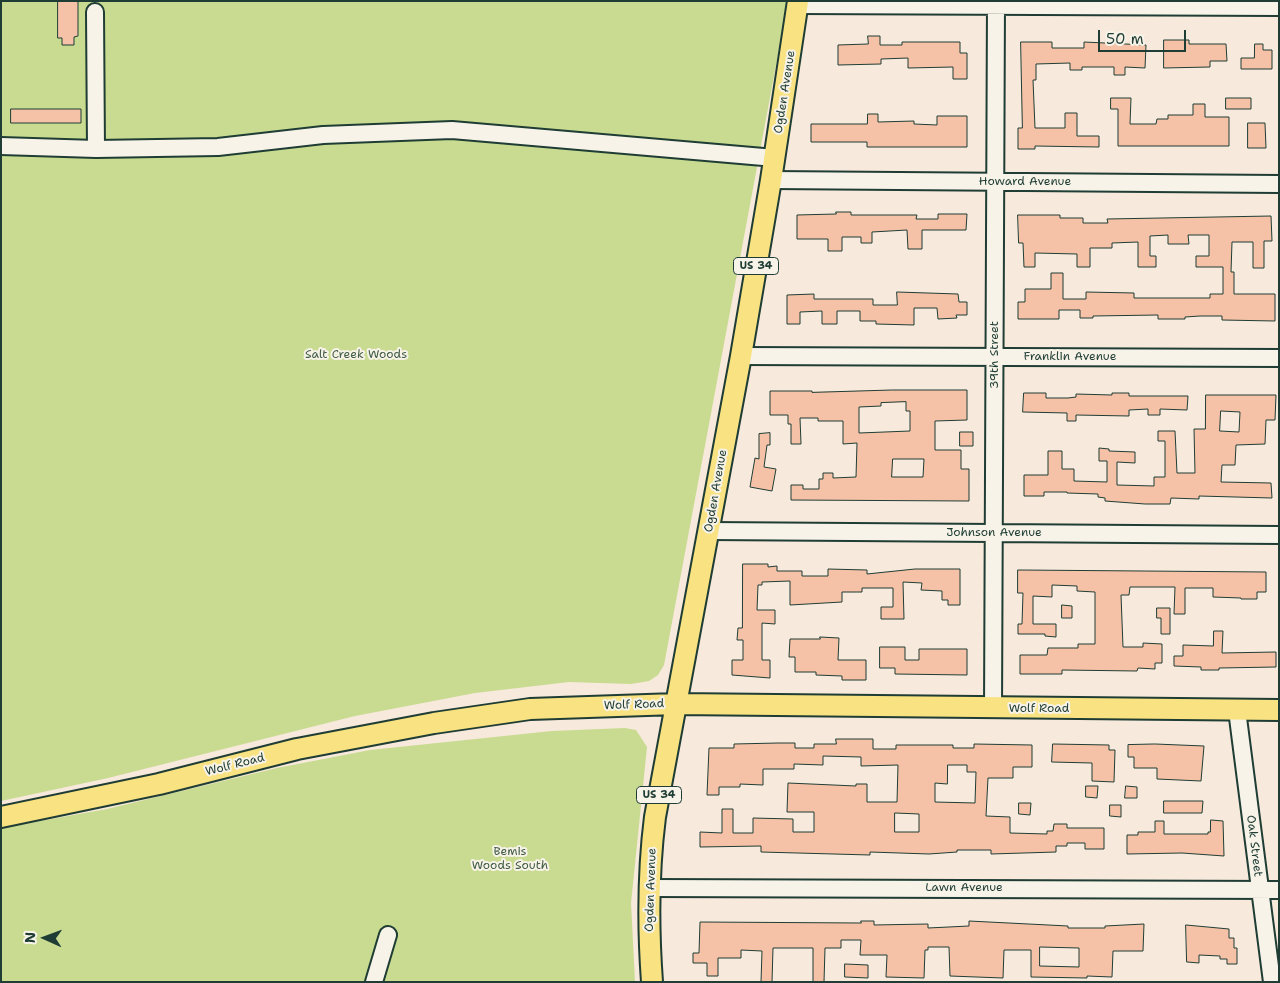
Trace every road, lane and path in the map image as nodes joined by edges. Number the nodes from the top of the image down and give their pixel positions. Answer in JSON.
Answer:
{"nodes":[{"id":1,"x":798,"y":3,"type":"edge"},
{"id":2,"x":996,"y":4,"type":"edge"},
{"id":3,"x":1279,"y":7,"type":"edge"},
{"id":4,"x":95,"y":12,"type":"dead end"},
{"id":5,"x":1,"y":146,"type":"edge"},
{"id":6,"x":96,"y":149,"type":"junction"},
{"id":7,"x":775,"y":158,"type":"junction"},
{"id":8,"x":771,"y":180,"type":"junction"},
{"id":9,"x":996,"y":182,"type":"junction"},
{"id":10,"x":1279,"y":184,"type":"edge"},
{"id":11,"x":741,"y":356,"type":"junction"},
{"id":12,"x":995,"y":357,"type":"junction"},
{"id":13,"x":1279,"y":358,"type":"edge"},
{"id":14,"x":709,"y":530,"type":"junction"},
{"id":15,"x":995,"y":533,"type":"junction"},
{"id":16,"x":1279,"y":535,"type":"edge"},
{"id":17,"x":676,"y":704,"type":"junction"},
{"id":18,"x":993,"y":709,"type":"junction"},
{"id":19,"x":1237,"y":710,"type":"junction"},
{"id":20,"x":1279,"y":710,"type":"edge"},
{"id":21,"x":1,"y":818,"type":"edge"},
{"id":22,"x":649,"y":888,"type":"junction"},
{"id":23,"x":1259,"y":890,"type":"junction"},
{"id":24,"x":1279,"y":890,"type":"edge"},
{"id":25,"x":388,"y":935,"type":"dead end"},
{"id":26,"x":374,"y":982,"type":"edge"},
{"id":27,"x":652,"y":982,"type":"edge"},
{"id":28,"x":1272,"y":982,"type":"edge"}],
"edges":[{"from":1,"to":2,"type":"street"},
{"from":1,"to":7,"type":"main road","name":"Ogden Avenue","number":"US 34"},
{"from":2,"to":3,"type":"street"},
{"from":2,"to":9,"type":"street","name":"39th Street"},
{"from":4,"to":6,"type":"street"},
{"from":5,"to":6,"type":"street"},
{"from":6,"to":7,"type":"street"},
{"from":7,"to":8,"type":"main road","name":"Ogden Avenue","number":"US 34"},
{"from":8,"to":9,"type":"street","name":"Howard Avenue"},
{"from":8,"to":11,"type":"main road","name":"Ogden Avenue","number":"US 34"},
{"from":9,"to":10,"type":"street","name":"Howard Avenue"},
{"from":9,"to":12,"type":"street","name":"39th Street"},
{"from":11,"to":12,"type":"street","name":"Franklin Avenue"},
{"from":11,"to":14,"type":"main road","name":"Ogden Avenue","number":"US 34"},
{"from":12,"to":13,"type":"street","name":"Franklin Avenue"},
{"from":12,"to":15,"type":"street","name":"39th Street"},
{"from":14,"to":15,"type":"street","name":"Johnson Avenue"},
{"from":14,"to":17,"type":"main road","name":"Ogden Avenue","number":"US 34"},
{"from":15,"to":16,"type":"street","name":"Johnson Avenue"},
{"from":15,"to":18,"type":"street","name":"39th Street"},
{"from":17,"to":18,"type":"main road","name":"Wolf Road"},
{"from":17,"to":21,"type":"main road","name":"Wolf Road"},
{"from":17,"to":22,"type":"main road","name":"Ogden Avenue","number":"US 34"},
{"from":18,"to":19,"type":"main road","name":"Wolf Road"},
{"from":19,"to":20,"type":"main road","name":"Wolf Road"},
{"from":19,"to":23,"type":"street","name":"Oak Street"},
{"from":22,"to":23,"type":"street","name":"Lawn Avenue"},
{"from":22,"to":27,"type":"main road","name":"Ogden Avenue","number":"US 34"},
{"from":23,"to":24,"type":"street","name":"Lawn Avenue"},
{"from":23,"to":28,"type":"street","name":"Oak Street"},
{"from":25,"to":26,"type":"street"}]}
